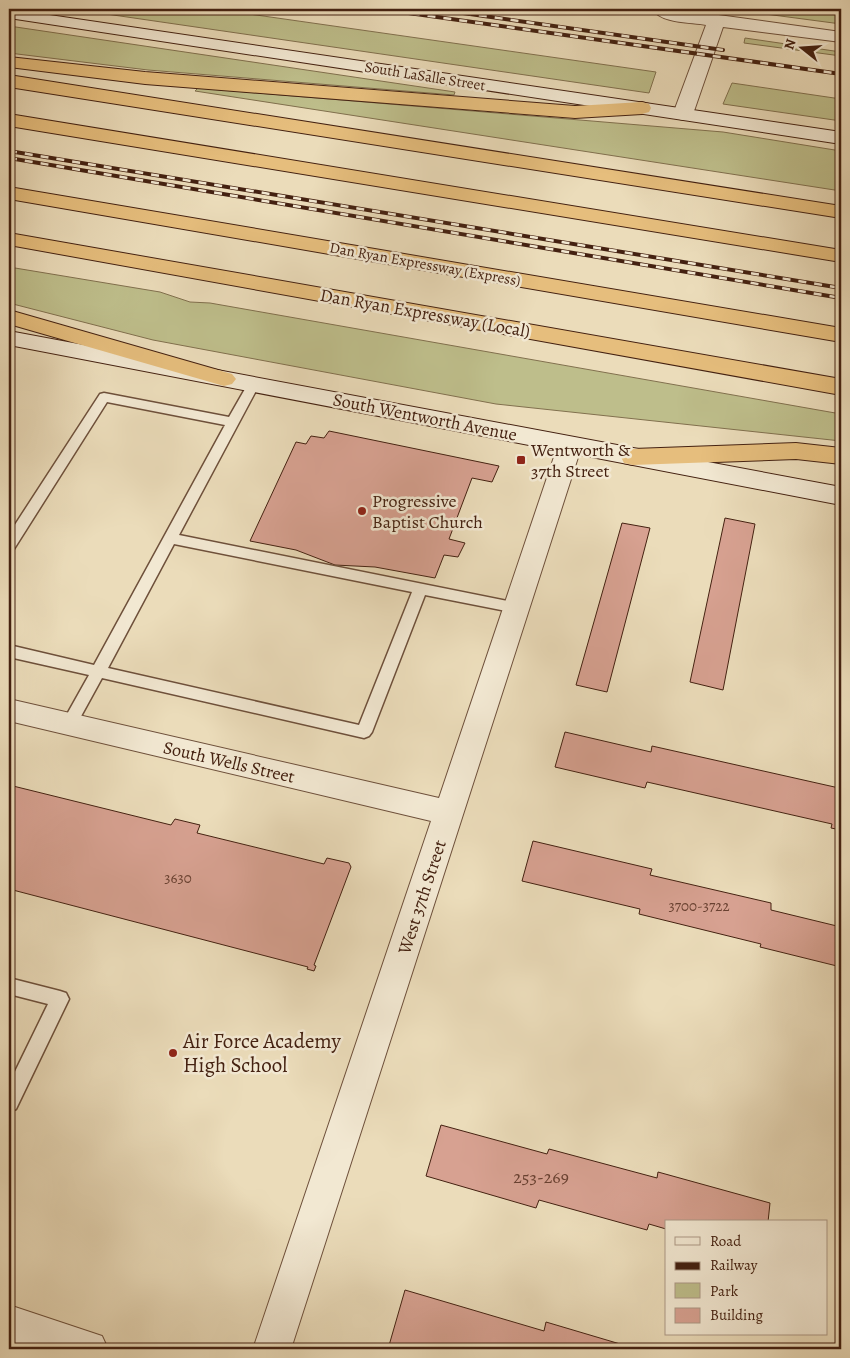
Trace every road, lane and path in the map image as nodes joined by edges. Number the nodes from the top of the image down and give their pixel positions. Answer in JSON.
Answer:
{"nodes":[{"id":1,"x":661,"y":9,"type":"edge"},
{"id":2,"x":9,"y":13,"type":"edge"},
{"id":3,"x":717,"y":20,"type":"junction"},
{"id":4,"x":841,"y":37,"type":"edge"},
{"id":5,"x":9,"y":62,"type":"edge"},
{"id":6,"x":9,"y":81,"type":"edge"},
{"id":7,"x":642,"y":108,"type":"junction"},
{"id":8,"x":683,"y":114,"type":"junction"},
{"id":9,"x":9,"y":120,"type":"edge"},
{"id":10,"x":841,"y":138,"type":"edge"},
{"id":11,"x":9,"y":193,"type":"edge"},
{"id":12,"x":841,"y":212,"type":"edge"},
{"id":13,"x":9,"y":239,"type":"edge"},
{"id":14,"x":841,"y":256,"type":"edge"},
{"id":15,"x":9,"y":317,"type":"edge"},
{"id":16,"x":841,"y":335,"type":"edge"},
{"id":17,"x":9,"y":338,"type":"edge"},
{"id":18,"x":224,"y":379,"type":"junction"},
{"id":19,"x":254,"y":384,"type":"junction"},
{"id":20,"x":841,"y":388,"type":"edge"},
{"id":21,"x":233,"y":422,"type":"junction"},
{"id":22,"x":570,"y":445,"type":"junction"},
{"id":23,"x":841,"y":456,"type":"edge"},
{"id":24,"x":633,"y":457,"type":"junction"},
{"id":25,"x":841,"y":496,"type":"edge"},
{"id":26,"x":170,"y":538,"type":"junction"},
{"id":27,"x":9,"y":545,"type":"edge"},
{"id":28,"x":420,"y":589,"type":"junction"},
{"id":29,"x":517,"y":608,"type":"junction"},
{"id":30,"x":9,"y":651,"type":"edge"},
{"id":31,"x":98,"y":672,"type":"junction"},
{"id":32,"x":9,"y":710,"type":"edge"},
{"id":33,"x":69,"y":724,"type":"junction"},
{"id":34,"x":449,"y":813,"type":"junction"},
{"id":35,"x":9,"y":986,"type":"edge"},
{"id":36,"x":9,"y":1102,"type":"edge"},
{"id":37,"x":9,"y":1324,"type":"edge"},
{"id":38,"x":89,"y":1349,"type":"edge"},
{"id":39,"x":272,"y":1349,"type":"edge"}],
"edges":[{"from":1,"to":3,"type":"main road"},
{"from":2,"to":7,"type":"main road","name":"South LaSalle Street"},
{"from":3,"to":4,"type":"main road"},
{"from":3,"to":8,"type":"main road"},
{"from":5,"to":7,"type":"highway"},
{"from":6,"to":12,"type":"highway"},
{"from":7,"to":8,"type":"main road","name":"South LaSalle Street"},
{"from":8,"to":10,"type":"main road","name":"South LaSalle Street"},
{"from":9,"to":14,"type":"highway"},
{"from":11,"to":16,"type":"highway","name":"Dan Ryan Expressway (Express)"},
{"from":13,"to":20,"type":"highway","name":"Dan Ryan Expressway (Local)"},
{"from":15,"to":18,"type":"highway"},
{"from":17,"to":18,"type":"main road","name":"South Wentworth Avenue"},
{"from":18,"to":19,"type":"main road","name":"South Wentworth Avenue"},
{"from":19,"to":21,"type":"lane"},
{"from":19,"to":22,"type":"main road","name":"South Wentworth Avenue"},
{"from":21,"to":26,"type":"lane"},
{"from":21,"to":27,"type":"lane"},
{"from":22,"to":24,"type":"main road","name":"South Wentworth Avenue"},
{"from":22,"to":29,"type":"main road","name":"West 37th Street"},
{"from":23,"to":24,"type":"highway"},
{"from":24,"to":25,"type":"main road","name":"South Wentworth Avenue"},
{"from":26,"to":28,"type":"lane"},
{"from":26,"to":31,"type":"lane"},
{"from":28,"to":29,"type":"lane"},
{"from":28,"to":31,"type":"lane"},
{"from":29,"to":34,"type":"main road","name":"West 37th Street"},
{"from":30,"to":31,"type":"lane"},
{"from":31,"to":33,"type":"lane"},
{"from":32,"to":33,"type":"main road","name":"South Wells Street"},
{"from":33,"to":34,"type":"main road","name":"South Wells Street"},
{"from":34,"to":39,"type":"main road","name":"West 37th Street"},
{"from":35,"to":36,"type":"lane"},
{"from":37,"to":38,"type":"main road"}]}
